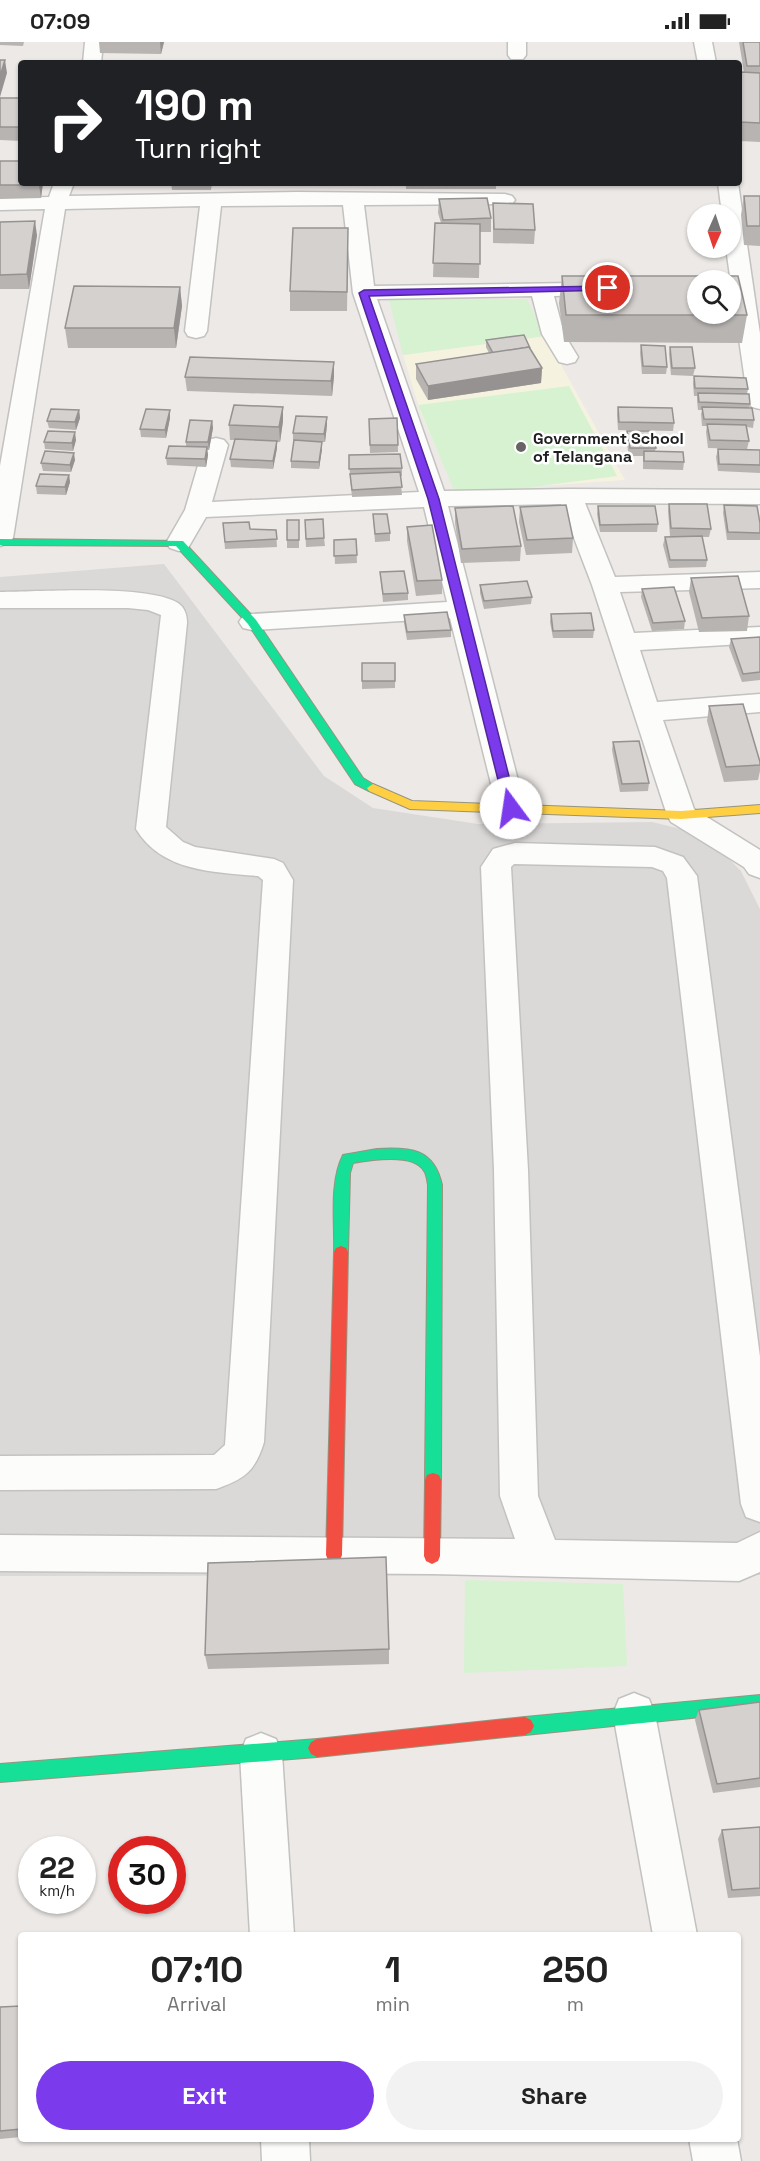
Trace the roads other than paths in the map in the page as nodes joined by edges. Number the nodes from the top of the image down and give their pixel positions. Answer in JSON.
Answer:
{"nodes":[{"id":1,"x":94,"y":42,"type":"edge"},
{"id":2,"x":703,"y":42,"type":"edge"},
{"id":3,"x":92,"y":60,"type":"edge"},
{"id":4,"x":706,"y":60,"type":"edge"},
{"id":5,"x":63,"y":186,"type":"edge"},
{"id":6,"x":728,"y":186,"type":"edge"},
{"id":7,"x":353,"y":199,"type":"junction"},
{"id":8,"x":505,"y":200,"type":"dead end"},
{"id":9,"x":211,"y":202,"type":"junction"},
{"id":10,"x":0,"y":204,"type":"edge"},
{"id":11,"x":56,"y":204,"type":"junction"},
{"id":12,"x":744,"y":286,"type":"edge"},
{"id":13,"x":687,"y":287,"type":"edge"},
{"id":14,"x":541,"y":290,"type":"junction"},
{"id":15,"x":364,"y":293,"type":"junction"},
{"id":16,"x":195,"y":331,"type":"dead end"},
{"id":17,"x":567,"y":357,"type":"dead end"},
{"id":18,"x":760,"y":402,"type":"edge"},
{"id":19,"x":216,"y":446,"type":"dead end"},
{"id":20,"x":570,"y":496,"type":"junction"},
{"id":21,"x":760,"y":497,"type":"edge"},
{"id":22,"x":434,"y":499,"type":"junction"},
{"id":23,"x":197,"y":510,"type":"junction"},
{"id":24,"x":0,"y":540,"type":"edge"},
{"id":25,"x":180,"y":543,"type":"junction"},
{"id":26,"x":753,"y":580,"type":"edge"},
{"id":27,"x":605,"y":585,"type":"junction"},
{"id":28,"x":0,"y":600,"type":"edge"},
{"id":29,"x":460,"y":609,"type":"junction"},
{"id":30,"x":760,"y":618,"type":"edge"},
{"id":31,"x":252,"y":622,"type":"junction"},
{"id":32,"x":760,"y":635,"type":"edge"},
{"id":33,"x":623,"y":642,"type":"junction"},
{"id":34,"x":760,"y":703,"type":"edge"},
{"id":35,"x":646,"y":712,"type":"junction"},
{"id":36,"x":511,"y":808,"type":"junction"},
{"id":37,"x":760,"y":809,"type":"edge"},
{"id":38,"x":681,"y":815,"type":"junction"},
{"id":39,"x":760,"y":867,"type":"edge"},
{"id":40,"x":0,"y":1473,"type":"edge"},
{"id":41,"x":760,"y":1504,"type":"edge"},
{"id":42,"x":760,"y":1550,"type":"edge"},
{"id":43,"x":0,"y":1553,"type":"edge"},
{"id":44,"x":334,"y":1556,"type":"junction"},
{"id":45,"x":432,"y":1556,"type":"junction"},
{"id":46,"x":529,"y":1558,"type":"junction"},
{"id":47,"x":760,"y":1703,"type":"edge"},
{"id":48,"x":634,"y":1714,"type":"junction"},
{"id":49,"x":261,"y":1754,"type":"junction"},
{"id":50,"x":0,"y":1773,"type":"edge"},
{"id":51,"x":272,"y":1932,"type":"edge"},
{"id":52,"x":674,"y":1932,"type":"edge"},
{"id":53,"x":285,"y":2142,"type":"edge"},
{"id":54,"x":714,"y":2142,"type":"edge"},
{"id":55,"x":286,"y":2161,"type":"edge"},
{"id":56,"x":717,"y":2161,"type":"edge"}],
"edges":[{"from":1,"to":3,"type":"street"},
{"from":2,"to":4,"type":"street"},
{"from":5,"to":11,"type":"street"},
{"from":6,"to":12,"type":"street"},
{"from":7,"to":8,"type":"street"},
{"from":7,"to":9,"type":"street"},
{"from":7,"to":15,"type":"street"},
{"from":9,"to":11,"type":"street"},
{"from":9,"to":16,"type":"street"},
{"from":10,"to":11,"type":"street"},
{"from":11,"to":24,"type":"street"},
{"from":12,"to":18,"type":"street"},
{"from":13,"to":14,"type":"street"},
{"from":14,"to":15,"type":"street"},
{"from":14,"to":17,"type":"street"},
{"from":15,"to":22,"type":"street"},
{"from":19,"to":23,"type":"street"},
{"from":20,"to":21,"type":"street"},
{"from":20,"to":22,"type":"street"},
{"from":20,"to":27,"type":"street"},
{"from":22,"to":23,"type":"street"},
{"from":22,"to":29,"type":"street"},
{"from":23,"to":25,"type":"street"},
{"from":24,"to":25,"type":"street"},
{"from":25,"to":31,"type":"street"},
{"from":26,"to":27,"type":"street"},
{"from":26,"to":30,"type":"street"},
{"from":27,"to":33,"type":"street"},
{"from":28,"to":40,"type":"street"},
{"from":29,"to":31,"type":"street"},
{"from":29,"to":36,"type":"street"},
{"from":31,"to":36,"type":"street"},
{"from":32,"to":33,"type":"street"},
{"from":33,"to":35,"type":"street"},
{"from":34,"to":35,"type":"street"},
{"from":35,"to":38,"type":"street"},
{"from":36,"to":38,"type":"street"},
{"from":37,"to":38,"type":"street"},
{"from":38,"to":39,"type":"street"},
{"from":41,"to":46,"type":"street"},
{"from":42,"to":46,"type":"street"},
{"from":43,"to":44,"type":"street"},
{"from":44,"to":45,"type":"street"},
{"from":44,"to":45,"type":"street"},
{"from":45,"to":46,"type":"street"},
{"from":47,"to":48,"type":"street"},
{"from":48,"to":49,"type":"street"},
{"from":48,"to":52,"type":"street"},
{"from":49,"to":50,"type":"street"},
{"from":49,"to":51,"type":"street"},
{"from":53,"to":55,"type":"street"},
{"from":54,"to":56,"type":"street"}]}
